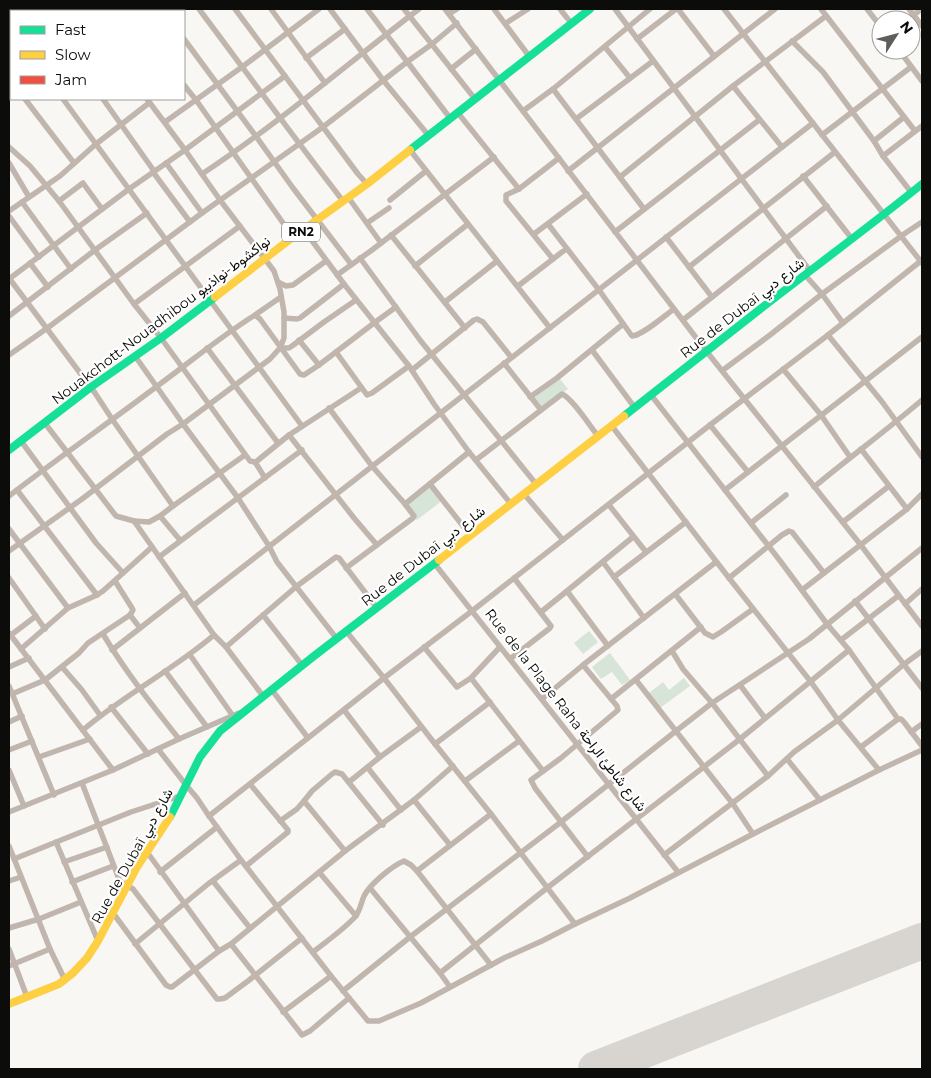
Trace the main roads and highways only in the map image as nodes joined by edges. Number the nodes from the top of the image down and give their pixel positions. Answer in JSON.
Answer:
{"nodes":[{"id":1,"x":590,"y":9,"type":"edge"},
{"id":2,"x":922,"y":184,"type":"edge"},
{"id":3,"x":9,"y":450,"type":"edge"},
{"id":4,"x":9,"y":1004,"type":"edge"}],
"edges":[{"from":1,"to":3,"type":"main road","name":"Nouakchott-Nouadhibou نواكشوط-نواذيبو","number":"RN2"},
{"from":2,"to":4,"type":"main road","name":"Rue de Dubaï شارع دبي"}]}
